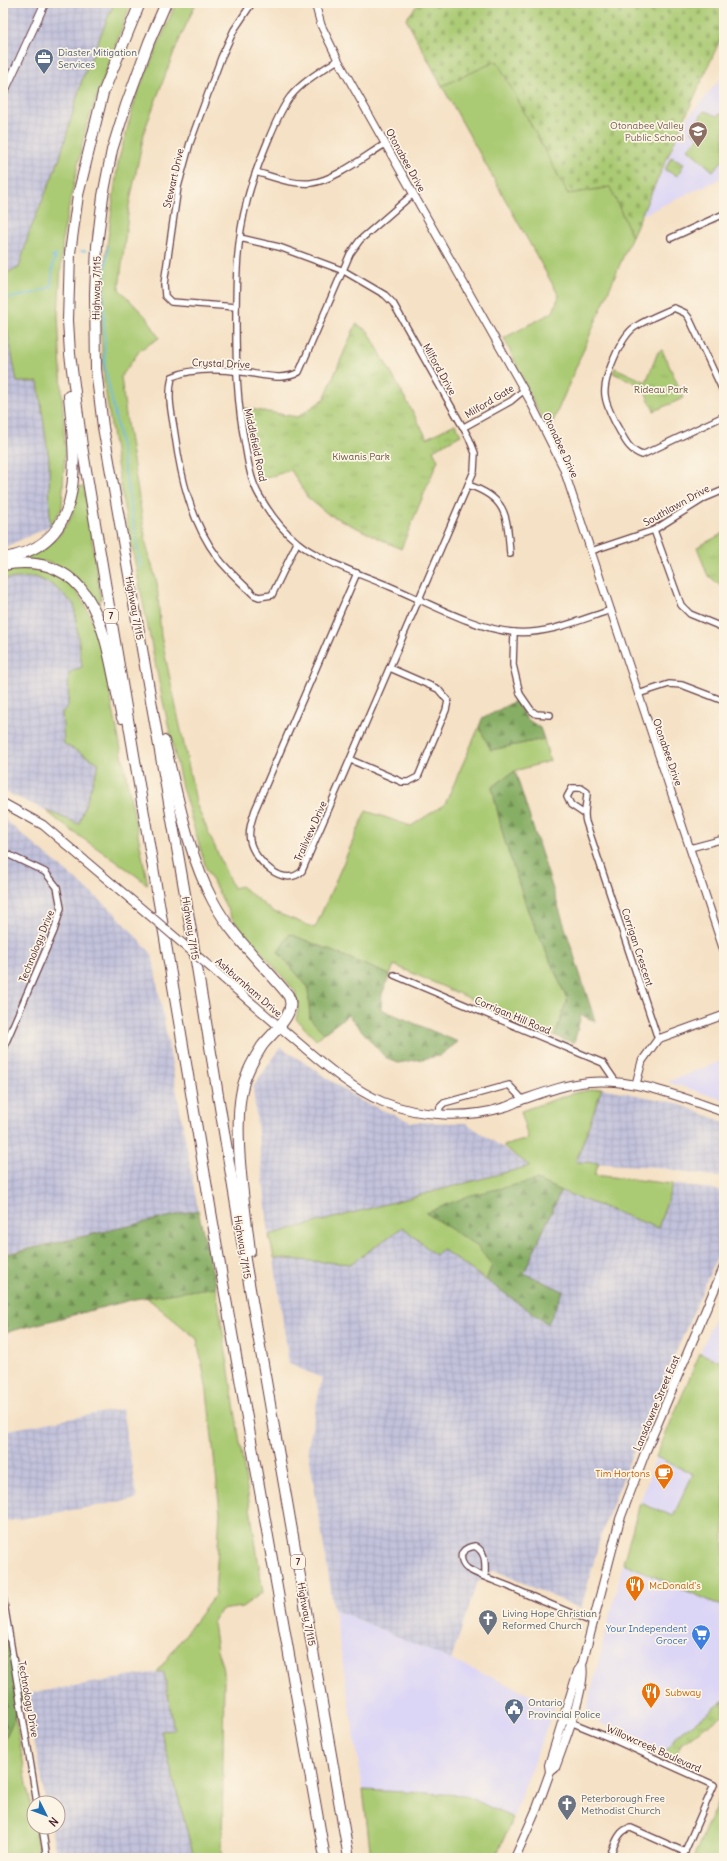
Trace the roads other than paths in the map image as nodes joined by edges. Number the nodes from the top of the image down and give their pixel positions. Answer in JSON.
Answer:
{"nodes":[{"id":1,"x":45,"y":3,"type":"edge"},
{"id":2,"x":140,"y":3,"type":"edge"},
{"id":3,"x":166,"y":3,"type":"edge"},
{"id":4,"x":252,"y":3,"type":"edge"},
{"id":5,"x":315,"y":3,"type":"edge"},
{"id":6,"x":338,"y":60,"type":"junction"},
{"id":7,"x":3,"y":95,"type":"edge"},
{"id":8,"x":385,"y":144,"type":"junction"},
{"id":9,"x":256,"y":172,"type":"junction"},
{"id":10,"x":412,"y":194,"type":"junction"},
{"id":11,"x":724,"y":214,"type":"edge"},
{"id":12,"x":240,"y":238,"type":"junction"},
{"id":13,"x":671,"y":238,"type":"dead end"},
{"id":14,"x":344,"y":271,"type":"junction"},
{"id":15,"x":236,"y":307,"type":"junction"},
{"id":16,"x":70,"y":354,"type":"junction"},
{"id":17,"x":236,"y":371,"type":"junction"},
{"id":18,"x":523,"y":391,"type":"junction"},
{"id":19,"x":724,"y":393,"type":"edge"},
{"id":20,"x":724,"y":416,"type":"edge"},
{"id":21,"x":464,"y":427,"type":"junction"},
{"id":22,"x":468,"y":485,"type":"junction"},
{"id":23,"x":724,"y":490,"type":"edge"},
{"id":24,"x":654,"y":530,"type":"junction"},
{"id":25,"x":297,"y":543,"type":"junction"},
{"id":26,"x":591,"y":551,"type":"junction"},
{"id":27,"x":510,"y":554,"type":"dead end"},
{"id":28,"x":3,"y":558,"type":"edge"},
{"id":29,"x":3,"y":565,"type":"edge"},
{"id":30,"x":357,"y":573,"type":"junction"},
{"id":31,"x":418,"y":599,"type":"junction"},
{"id":32,"x":610,"y":610,"type":"junction"},
{"id":33,"x":724,"y":628,"type":"edge"},
{"id":34,"x":514,"y":632,"type":"junction"},
{"id":35,"x":140,"y":638,"type":"junction"},
{"id":36,"x":390,"y":668,"type":"junction"},
{"id":37,"x":638,"y":694,"type":"junction"},
{"id":38,"x":724,"y":701,"type":"edge"},
{"id":39,"x":550,"y":715,"type":"dead end"},
{"id":40,"x":351,"y":760,"type":"junction"},
{"id":41,"x":136,"y":765,"type":"junction"},
{"id":42,"x":3,"y":803,"type":"edge"},
{"id":43,"x":583,"y":813,"type":"junction"},
{"id":44,"x":724,"y":839,"type":"edge"},
{"id":45,"x":690,"y":848,"type":"junction"},
{"id":46,"x":3,"y":852,"type":"edge"},
{"id":47,"x":724,"y":951,"type":"edge"},
{"id":48,"x":394,"y":974,"type":"dead end"},
{"id":49,"x":724,"y":1015,"type":"edge"},
{"id":50,"x":279,"y":1026,"type":"junction"},
{"id":51,"x":658,"y":1039,"type":"junction"},
{"id":52,"x":3,"y":1049,"type":"edge"},
{"id":53,"x":616,"y":1082,"type":"junction"},
{"id":54,"x":636,"y":1084,"type":"junction"},
{"id":55,"x":523,"y":1100,"type":"junction"},
{"id":56,"x":724,"y":1112,"type":"edge"},
{"id":57,"x":439,"y":1114,"type":"junction"},
{"id":58,"x":243,"y":1227,"type":"junction"},
{"id":59,"x":724,"y":1267,"type":"edge"},
{"id":60,"x":485,"y":1576,"type":"junction"},
{"id":61,"x":3,"y":1597,"type":"edge"},
{"id":62,"x":594,"y":1623,"type":"junction"},
{"id":63,"x":567,"y":1721,"type":"junction"},
{"id":64,"x":37,"y":1795,"type":"edge"},
{"id":65,"x":43,"y":1835,"type":"edge"},
{"id":66,"x":685,"y":1852,"type":"junction"},
{"id":67,"x":47,"y":1858,"type":"edge"},
{"id":68,"x":325,"y":1858,"type":"edge"},
{"id":69,"x":349,"y":1858,"type":"edge"},
{"id":70,"x":515,"y":1858,"type":"edge"},
{"id":71,"x":609,"y":1858,"type":"edge"},
{"id":72,"x":682,"y":1858,"type":"edge"}],
"edges":[{"from":1,"to":7,"type":"street"},
{"from":2,"to":16,"type":"highway","number":"7"},
{"from":3,"to":35,"type":"highway","name":"Highway 7/115","number":"7"},
{"from":4,"to":15,"type":"street","name":"Stewart Drive"},
{"from":5,"to":6,"type":"street","name":"Otonabee Drive"},
{"from":6,"to":8,"type":"street","name":"Otonabee Drive"},
{"from":6,"to":9,"type":"street","name":"Middlefield Road"},
{"from":8,"to":9,"type":"street"},
{"from":8,"to":10,"type":"street","name":"Otonabee Drive"},
{"from":9,"to":12,"type":"street","name":"Middlefield Road"},
{"from":10,"to":14,"type":"street","name":"Crystal Drive"},
{"from":10,"to":18,"type":"street","name":"Otonabee Drive"},
{"from":11,"to":13,"type":"street"},
{"from":12,"to":14,"type":"street","name":"Milford Drive"},
{"from":12,"to":15,"type":"street","name":"Middlefield Road"},
{"from":14,"to":17,"type":"street","name":"Crystal Drive"},
{"from":14,"to":21,"type":"street","name":"Milford Drive"},
{"from":15,"to":17,"type":"street","name":"Middlefield Road"},
{"from":16,"to":28,"type":"highway"},
{"from":16,"to":41,"type":"highway","number":"7"},
{"from":17,"to":25,"type":"street","name":"Middlefield Road"},
{"from":17,"to":25,"type":"street","name":"Crystal Drive"},
{"from":18,"to":21,"type":"street","name":"Milford Gate"},
{"from":18,"to":26,"type":"street","name":"Otonabee Drive"},
{"from":19,"to":20,"type":"street"},
{"from":21,"to":22,"type":"street","name":"Milford Drive"},
{"from":22,"to":27,"type":"street"},
{"from":22,"to":31,"type":"street","name":"Milford Drive"},
{"from":23,"to":24,"type":"street","name":"Southlawn Drive"},
{"from":24,"to":26,"type":"street","name":"Southlawn Drive"},
{"from":24,"to":33,"type":"street"},
{"from":25,"to":30,"type":"street","name":"Middlefield Road"},
{"from":26,"to":32,"type":"street","name":"Otonabee Drive"},
{"from":29,"to":41,"type":"highway"},
{"from":30,"to":31,"type":"street","name":"Middlefield Road"},
{"from":30,"to":40,"type":"street","name":"Trailview Drive"},
{"from":31,"to":34,"type":"street","name":"Middlefield Road"},
{"from":31,"to":36,"type":"street","name":"Trailview Drive"},
{"from":32,"to":34,"type":"street","name":"Middlefield Road"},
{"from":32,"to":37,"type":"street","name":"Otonabee Drive"},
{"from":34,"to":39,"type":"street"},
{"from":35,"to":50,"type":"highway"},
{"from":35,"to":58,"type":"highway","name":"Highway 7/115","number":"7"},
{"from":36,"to":40,"type":"street","name":"Trailview Drive"},
{"from":36,"to":40,"type":"street"},
{"from":37,"to":38,"type":"street"},
{"from":37,"to":45,"type":"street","name":"Otonabee Drive"},
{"from":41,"to":68,"type":"highway","number":"7"},
{"from":42,"to":50,"type":"main road","name":"Ashburnham Drive","bridge":true},
{"from":43,"to":43,"type":"street","name":"Corrigan Crescent"},
{"from":43,"to":51,"type":"street","name":"Corrigan Crescent"},
{"from":44,"to":45,"type":"street"},
{"from":45,"to":47,"type":"street","name":"Otonabee Drive"},
{"from":46,"to":52,"type":"street","name":"Technology Drive"},
{"from":48,"to":53,"type":"street","name":"Corrigan Hill Road"},
{"from":49,"to":51,"type":"street"},
{"from":50,"to":57,"type":"main road","name":"Ashburnham Drive"},
{"from":50,"to":58,"type":"highway"},
{"from":51,"to":54,"type":"street"},
{"from":53,"to":54,"type":"main road","name":"Ashburnham Drive"},
{"from":53,"to":55,"type":"main road","name":"Ashburnham Drive"},
{"from":54,"to":56,"type":"main road","name":"Ashburnham Drive"},
{"from":55,"to":57,"type":"main road","name":"Ashburnham Drive"},
{"from":55,"to":57,"type":"street"},
{"from":58,"to":69,"type":"highway","name":"Highway 7/115","number":"7"},
{"from":59,"to":62,"type":"main road","name":"Lansdowne Street East"},
{"from":60,"to":60,"type":"street"},
{"from":60,"to":62,"type":"street"},
{"from":61,"to":64,"type":"street","name":"Technology Drive"},
{"from":62,"to":63,"type":"main road","name":"Lansdowne Street East"},
{"from":63,"to":66,"type":"street","name":"Willowcreek Boulevard"},
{"from":63,"to":70,"type":"main road","name":"Lansdowne Street East"},
{"from":65,"to":67,"type":"street"},
{"from":66,"to":71,"type":"street"},
{"from":66,"to":72,"type":"street"}]}
